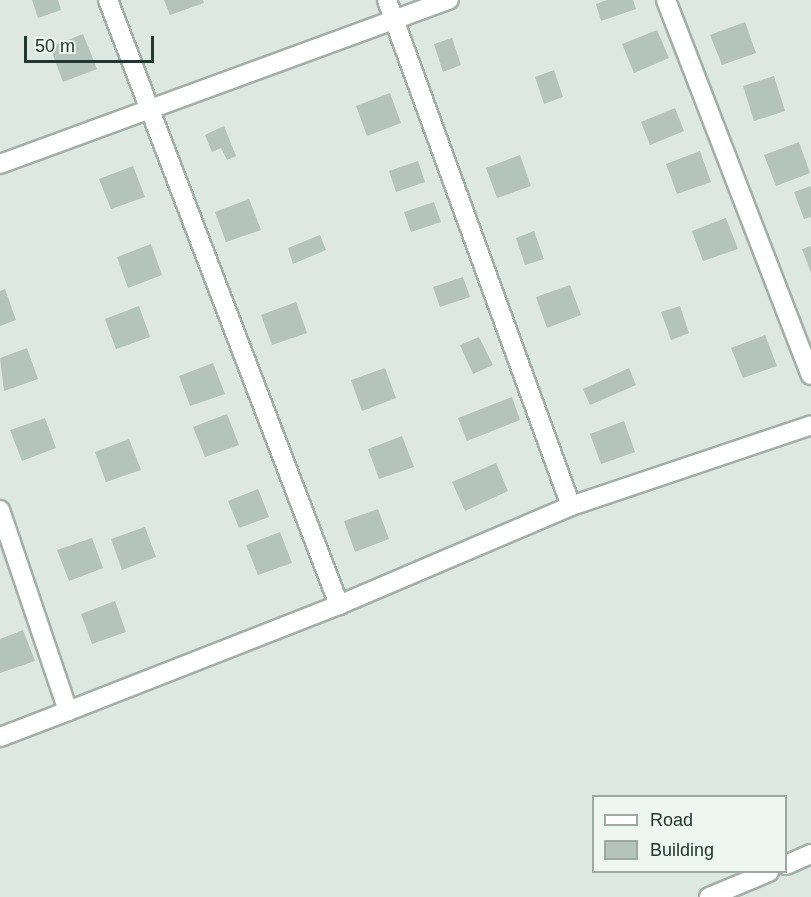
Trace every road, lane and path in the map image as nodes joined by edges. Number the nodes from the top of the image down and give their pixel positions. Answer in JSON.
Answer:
{"nodes":[{"id":1,"x":108,"y":0,"type":"edge"},
{"id":2,"x":387,"y":0,"type":"edge"},
{"id":3,"x":449,"y":0,"type":"edge"},
{"id":4,"x":666,"y":0,"type":"edge"},
{"id":5,"x":394,"y":21,"type":"junction"},
{"id":6,"x":147,"y":109,"type":"junction"},
{"id":7,"x":0,"y":164,"type":"edge"},
{"id":8,"x":811,"y":375,"type":"edge"},
{"id":9,"x":811,"y":425,"type":"edge"},
{"id":10,"x":571,"y":506,"type":"junction"},
{"id":11,"x":0,"y":510,"type":"edge"},
{"id":12,"x":339,"y":606,"type":"junction"},
{"id":13,"x":68,"y":711,"type":"junction"},
{"id":14,"x":0,"y":737,"type":"edge"},
{"id":15,"x":811,"y":854,"type":"edge"},
{"id":16,"x":787,"y":864,"type":"edge"},
{"id":17,"x":767,"y":873,"type":"edge"},
{"id":18,"x":709,"y":897,"type":"edge"}],
"edges":[{"from":1,"to":6,"type":"street"},
{"from":2,"to":5,"type":"street"},
{"from":3,"to":5,"type":"street"},
{"from":4,"to":8,"type":"street"},
{"from":5,"to":6,"type":"street"},
{"from":5,"to":10,"type":"street"},
{"from":6,"to":7,"type":"street"},
{"from":6,"to":12,"type":"street"},
{"from":9,"to":10,"type":"street"},
{"from":10,"to":12,"type":"street"},
{"from":11,"to":13,"type":"street"},
{"from":12,"to":13,"type":"street"},
{"from":13,"to":14,"type":"street"},
{"from":15,"to":16,"type":"street"},
{"from":17,"to":18,"type":"street"}]}
